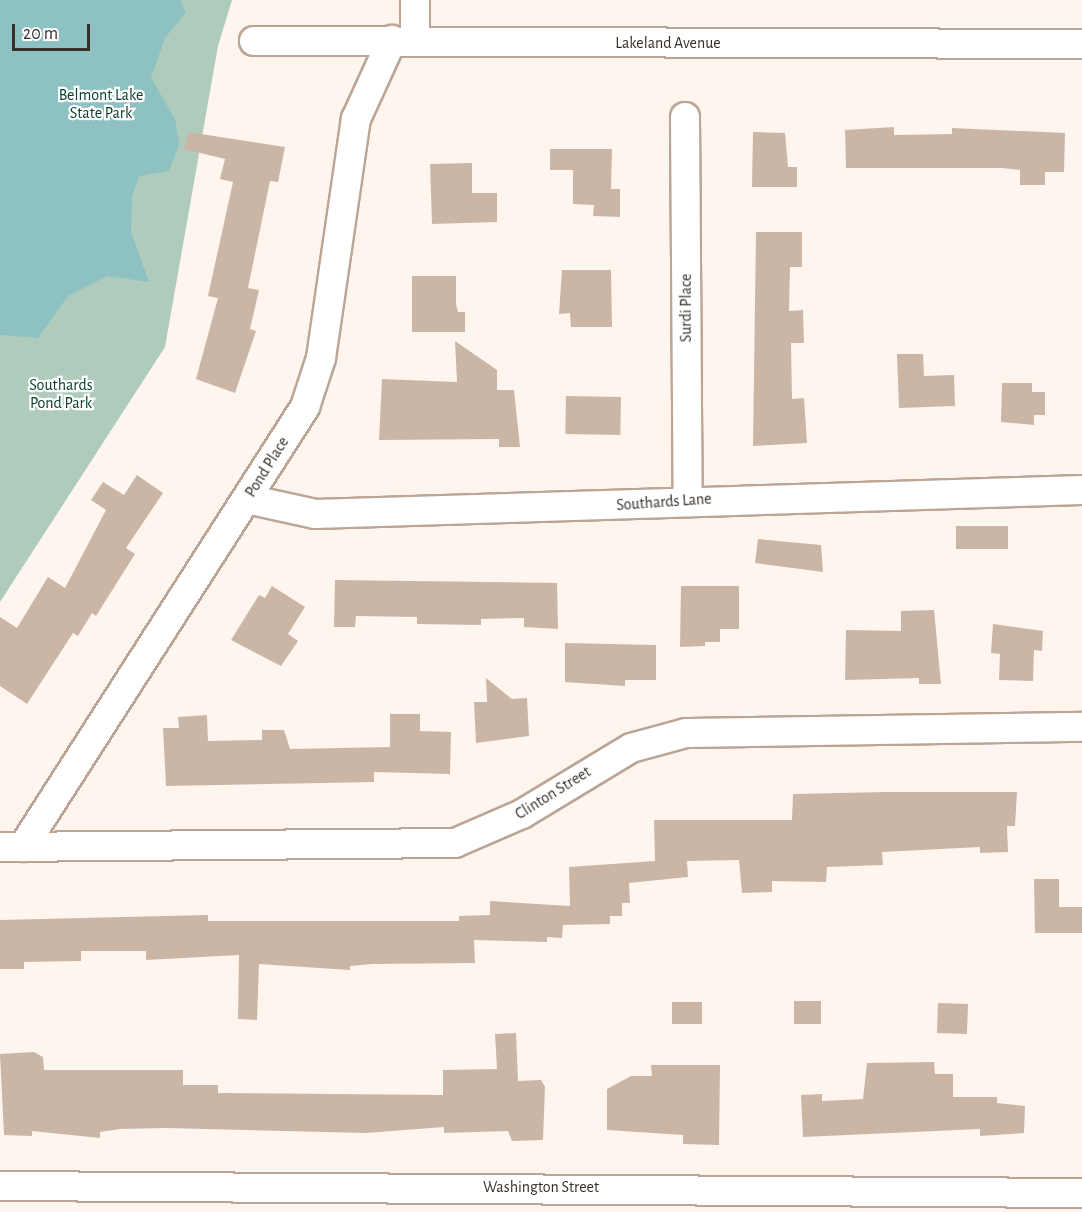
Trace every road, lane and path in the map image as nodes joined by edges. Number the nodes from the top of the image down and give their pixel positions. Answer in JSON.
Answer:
{"nodes":[{"id":1,"x":415,"y":0,"type":"edge"},
{"id":2,"x":254,"y":41,"type":"dead end"},
{"id":3,"x":404,"y":41,"type":"junction"},
{"id":4,"x":1082,"y":44,"type":"edge"},
{"id":5,"x":685,"y":117,"type":"dead end"},
{"id":6,"x":1082,"y":490,"type":"edge"},
{"id":7,"x":247,"y":499,"type":"junction"},
{"id":8,"x":688,"y":499,"type":"junction"},
{"id":9,"x":1082,"y":727,"type":"edge"},
{"id":10,"x":11,"y":847,"type":"edge"},
{"id":11,"x":0,"y":1186,"type":"edge"},
{"id":12,"x":1082,"y":1192,"type":"edge"},
{"id":13,"x":643,"y":1200,"type":"edge"}],
"edges":[{"from":1,"to":3,"type":"street","name":"Pond Place"},
{"from":2,"to":3,"type":"street","name":"Lakeland Avenue"},
{"from":3,"to":4,"type":"street","name":"Lakeland Avenue"},
{"from":3,"to":7,"type":"street","name":"Pond Place"},
{"from":5,"to":8,"type":"street","name":"Surdi Place"},
{"from":6,"to":8,"type":"street","name":"Southards Lane"},
{"from":7,"to":8,"type":"street","name":"Southards Lane"},
{"from":7,"to":10,"type":"street","name":"Pond Place"},
{"from":9,"to":10,"type":"street","name":"Clinton Street"},
{"from":11,"to":13,"type":"street","name":"Washington Street"},
{"from":12,"to":13,"type":"street","name":"Washington Street"}]}
